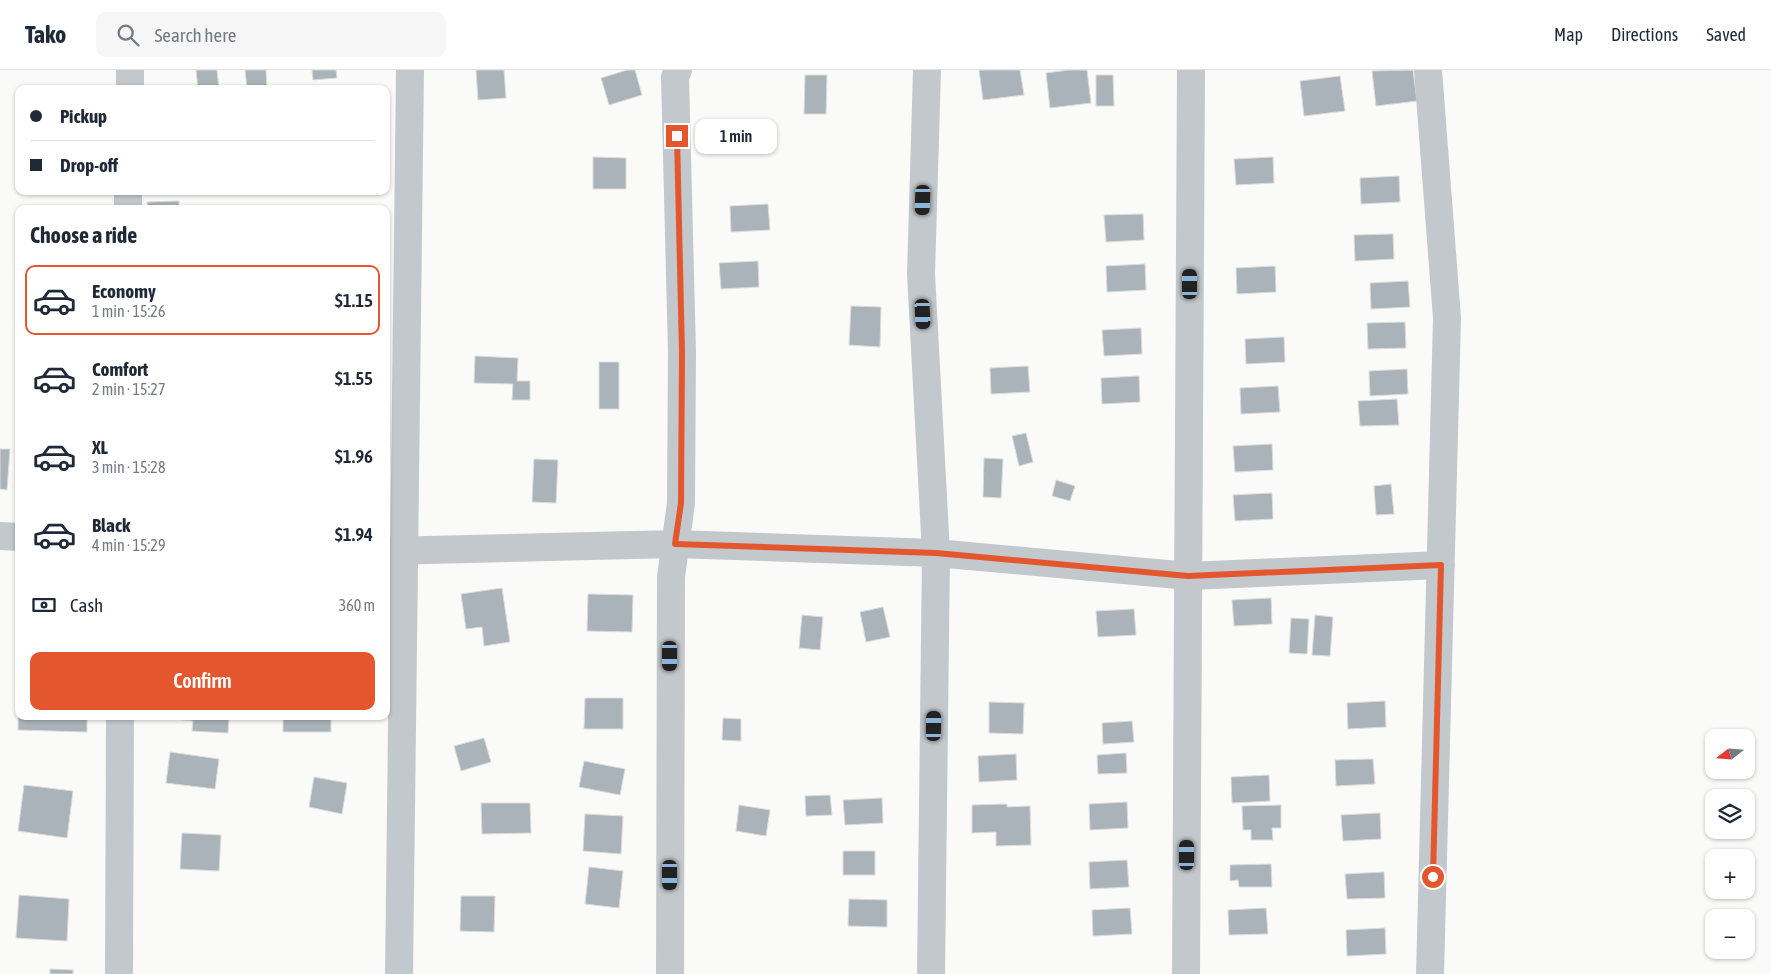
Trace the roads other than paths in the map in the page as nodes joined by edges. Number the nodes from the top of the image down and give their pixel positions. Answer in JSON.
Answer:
{"nodes":[{"id":1,"x":130,"y":70,"type":"edge"},
{"id":2,"x":410,"y":70,"type":"edge"},
{"id":3,"x":678,"y":70,"type":"edge"},
{"id":4,"x":927,"y":70,"type":"edge"},
{"id":5,"x":1191,"y":70,"type":"edge"},
{"id":6,"x":1428,"y":70,"type":"edge"},
{"id":7,"x":130,"y":85,"type":"edge"},
{"id":8,"x":0,"y":536,"type":"edge"},
{"id":9,"x":15,"y":537,"type":"edge"},
{"id":10,"x":675,"y":544,"type":"junction"},
{"id":11,"x":395,"y":551,"type":"edge"},
{"id":12,"x":936,"y":553,"type":"junction"},
{"id":13,"x":1441,"y":565,"type":"junction"},
{"id":14,"x":1188,"y":576,"type":"junction"},
{"id":15,"x":120,"y":720,"type":"edge"},
{"id":16,"x":119,"y":974,"type":"edge"},
{"id":17,"x":399,"y":974,"type":"edge"},
{"id":18,"x":670,"y":974,"type":"edge"},
{"id":19,"x":931,"y":974,"type":"edge"},
{"id":20,"x":1186,"y":974,"type":"edge"},
{"id":21,"x":1430,"y":974,"type":"edge"}],
"edges":[{"from":1,"to":7,"type":"street"},
{"from":2,"to":11,"type":"street"},
{"from":3,"to":10,"type":"street"},
{"from":4,"to":12,"type":"street"},
{"from":5,"to":14,"type":"street"},
{"from":6,"to":13,"type":"street"},
{"from":8,"to":9,"type":"street"},
{"from":10,"to":11,"type":"street"},
{"from":10,"to":12,"type":"street"},
{"from":10,"to":18,"type":"street"},
{"from":11,"to":17,"type":"street"},
{"from":12,"to":14,"type":"street"},
{"from":12,"to":19,"type":"street"},
{"from":13,"to":14,"type":"street"},
{"from":13,"to":21,"type":"street"},
{"from":14,"to":20,"type":"street"},
{"from":15,"to":16,"type":"street"}]}
